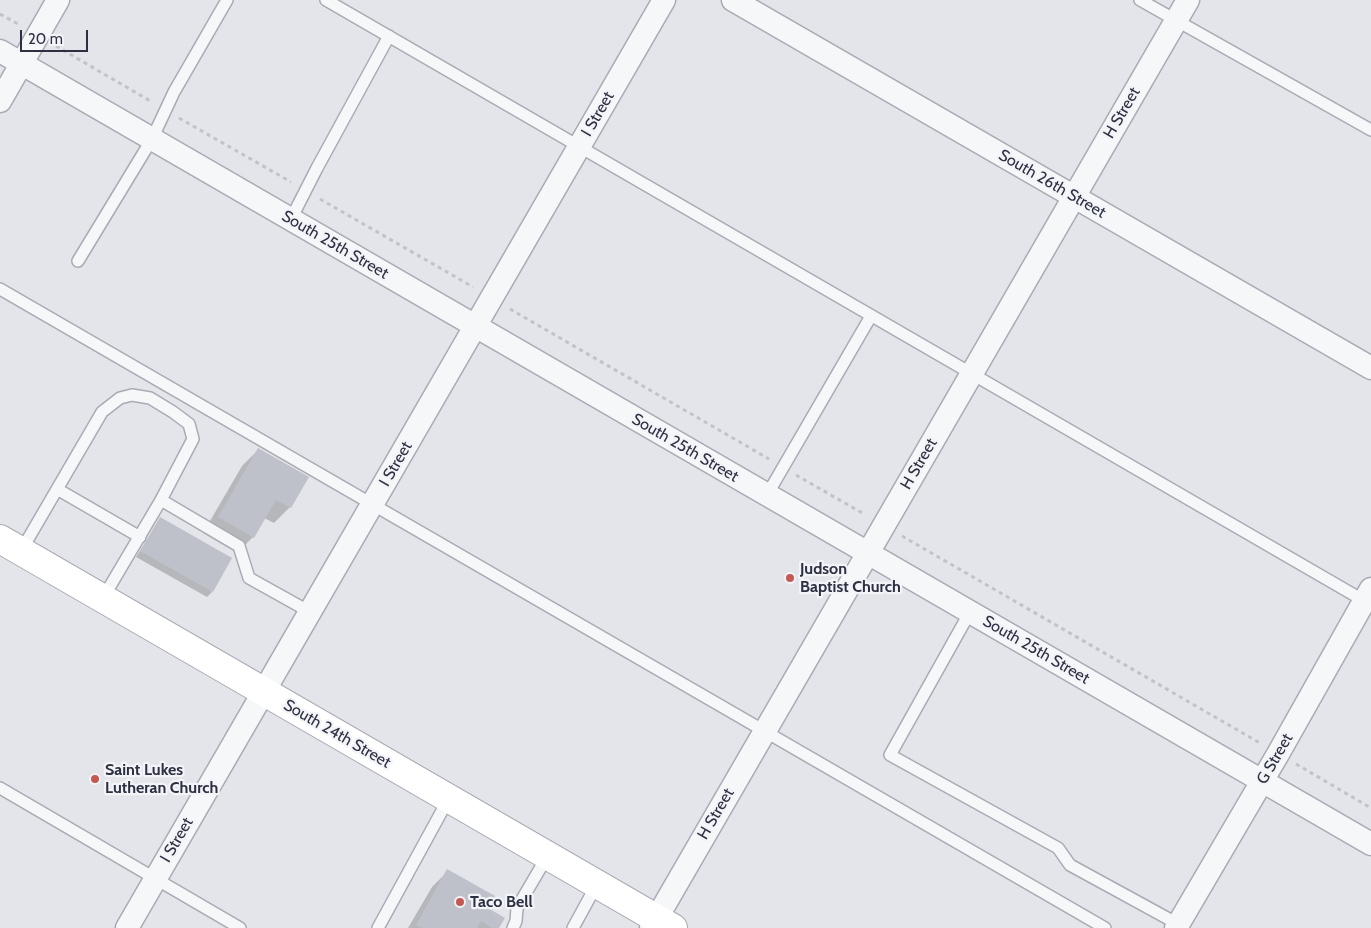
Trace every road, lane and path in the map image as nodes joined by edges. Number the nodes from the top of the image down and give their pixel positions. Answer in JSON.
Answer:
{"nodes":[{"id":1,"x":58,"y":0,"type":"edge"},
{"id":2,"x":226,"y":0,"type":"edge"},
{"id":3,"x":326,"y":0,"type":"edge"},
{"id":4,"x":664,"y":0,"type":"edge"},
{"id":5,"x":733,"y":0,"type":"edge"},
{"id":6,"x":1140,"y":0,"type":"edge"},
{"id":7,"x":1188,"y":0,"type":"edge"},
{"id":8,"x":0,"y":14,"type":"edge"},
{"id":9,"x":1176,"y":21,"type":"junction"},
{"id":10,"x":38,"y":36,"type":"junction"},
{"id":11,"x":389,"y":36,"type":"junction"},
{"id":12,"x":0,"y":50,"type":"edge"},
{"id":13,"x":22,"y":63,"type":"junction"},
{"id":14,"x":0,"y":101,"type":"edge"},
{"id":15,"x":166,"y":110,"type":"junction"},
{"id":16,"x":1371,"y":130,"type":"edge"},
{"id":17,"x":152,"y":139,"type":"junction"},
{"id":18,"x":580,"y":146,"type":"junction"},
{"id":19,"x":306,"y":191,"type":"junction"},
{"id":20,"x":1074,"y":197,"type":"junction"},
{"id":21,"x":291,"y":220,"type":"junction"},
{"id":22,"x":78,"y":261,"type":"dead end"},
{"id":23,"x":0,"y":289,"type":"edge"},
{"id":24,"x":492,"y":298,"type":"junction"},
{"id":25,"x":871,"y":316,"type":"junction"},
{"id":26,"x":476,"y":326,"type":"junction"},
{"id":27,"x":1371,"y":368,"type":"edge"},
{"id":28,"x":971,"y":374,"type":"junction"},
{"id":29,"x":783,"y":467,"type":"junction"},
{"id":30,"x":57,"y":489,"type":"junction"},
{"id":31,"x":767,"y":495,"type":"junction"},
{"id":32,"x":161,"y":500,"type":"junction"},
{"id":33,"x":374,"y":503,"type":"junction"},
{"id":34,"x":883,"y":525,"type":"junction"},
{"id":35,"x":140,"y":537,"type":"junction"},
{"id":36,"x":10,"y":545,"type":"edge"},
{"id":37,"x":867,"y":553,"type":"junction"},
{"id":38,"x":1369,"y":598,"type":"edge"},
{"id":39,"x":103,"y":599,"type":"junction"},
{"id":40,"x":310,"y":612,"type":"junction"},
{"id":41,"x":970,"y":612,"type":"junction"},
{"id":42,"x":264,"y":692,"type":"junction"},
{"id":43,"x":764,"y":731,"type":"junction"},
{"id":44,"x":1278,"y":754,"type":"junction"},
{"id":45,"x":1262,"y":781,"type":"junction"},
{"id":46,"x":0,"y":788,"type":"edge"},
{"id":47,"x":449,"y":798,"type":"junction"},
{"id":48,"x":1371,"y":808,"type":"edge"},
{"id":49,"x":1371,"y":844,"type":"edge"},
{"id":50,"x":548,"y":856,"type":"junction"},
{"id":51,"x":155,"y":879,"type":"junction"},
{"id":52,"x":598,"y":884,"type":"junction"},
{"id":53,"x":660,"y":925,"type":"edge"},
{"id":54,"x":1177,"y":926,"type":"edge"},
{"id":55,"x":127,"y":928,"type":"edge"},
{"id":56,"x":240,"y":928,"type":"edge"},
{"id":57,"x":378,"y":928,"type":"edge"},
{"id":58,"x":512,"y":928,"type":"edge"},
{"id":59,"x":573,"y":928,"type":"edge"},
{"id":60,"x":1105,"y":928,"type":"edge"}],
"edges":[{"from":1,"to":10,"type":"street"},
{"from":2,"to":15,"type":"lane"},
{"from":3,"to":11,"type":"lane"},
{"from":4,"to":18,"type":"street","name":"I Street"},
{"from":5,"to":20,"type":"street","name":"South 26th Street"},
{"from":6,"to":9,"type":"lane"},
{"from":7,"to":9,"type":"street","name":"H Street"},
{"from":8,"to":10,"type":"path"},
{"from":9,"to":16,"type":"lane"},
{"from":9,"to":20,"type":"street","name":"H Street"},
{"from":10,"to":13,"type":"street"},
{"from":10,"to":15,"type":"path"},
{"from":11,"to":18,"type":"lane"},
{"from":11,"to":19,"type":"lane"},
{"from":12,"to":13,"type":"street","name":"South 25th Street"},
{"from":13,"to":14,"type":"street"},
{"from":13,"to":17,"type":"street","name":"South 25th Street"},
{"from":15,"to":17,"type":"lane"},
{"from":15,"to":19,"type":"path"},
{"from":17,"to":21,"type":"street","name":"South 25th Street"},
{"from":17,"to":22,"type":"lane"},
{"from":18,"to":24,"type":"street","name":"I Street"},
{"from":18,"to":25,"type":"lane"},
{"from":19,"to":21,"type":"lane"},
{"from":19,"to":24,"type":"path"},
{"from":20,"to":27,"type":"street","name":"South 26th Street"},
{"from":20,"to":28,"type":"street","name":"H Street"},
{"from":21,"to":26,"type":"street","name":"South 25th Street"},
{"from":23,"to":33,"type":"lane"},
{"from":24,"to":26,"type":"street","name":"I Street"},
{"from":24,"to":29,"type":"path"},
{"from":25,"to":28,"type":"lane"},
{"from":25,"to":29,"type":"lane"},
{"from":26,"to":31,"type":"street","name":"South 25th Street"},
{"from":26,"to":33,"type":"street","name":"I Street"},
{"from":28,"to":34,"type":"street","name":"H Street"},
{"from":28,"to":38,"type":"lane"},
{"from":29,"to":31,"type":"lane"},
{"from":29,"to":34,"type":"path"},
{"from":30,"to":32,"type":"lane"},
{"from":30,"to":35,"type":"lane"},
{"from":30,"to":36,"type":"lane"},
{"from":31,"to":37,"type":"street","name":"South 25th Street"},
{"from":32,"to":35,"type":"lane"},
{"from":32,"to":40,"type":"lane"},
{"from":33,"to":40,"type":"street","name":"I Street"},
{"from":33,"to":43,"type":"lane"},
{"from":34,"to":37,"type":"street","name":"H Street"},
{"from":34,"to":44,"type":"path"},
{"from":35,"to":39,"type":"lane"},
{"from":36,"to":39,"type":"main road","name":"South 24th Street"},
{"from":37,"to":41,"type":"street","name":"South 25th Street"},
{"from":37,"to":43,"type":"street","name":"H Street"},
{"from":38,"to":44,"type":"street","name":"G Street"},
{"from":39,"to":42,"type":"main road","name":"South 24th Street"},
{"from":40,"to":42,"type":"street","name":"I Street"},
{"from":41,"to":45,"type":"street","name":"South 25th Street"},
{"from":41,"to":54,"type":"lane"},
{"from":42,"to":47,"type":"main road","name":"South 24th Street"},
{"from":42,"to":51,"type":"street","name":"I Street"},
{"from":43,"to":53,"type":"street","name":"H Street"},
{"from":43,"to":60,"type":"lane"},
{"from":44,"to":45,"type":"street","name":"G Street"},
{"from":44,"to":48,"type":"path"},
{"from":45,"to":49,"type":"street","name":"South 25th Street"},
{"from":45,"to":54,"type":"street","name":"G Street"},
{"from":46,"to":51,"type":"lane"},
{"from":47,"to":50,"type":"main road","name":"South 24th Street"},
{"from":47,"to":57,"type":"lane"},
{"from":50,"to":52,"type":"main road","name":"South 24th Street"},
{"from":50,"to":58,"type":"lane"},
{"from":51,"to":55,"type":"street","name":"I Street"},
{"from":51,"to":56,"type":"lane"},
{"from":52,"to":53,"type":"main road","name":"South 24th Street"},
{"from":52,"to":59,"type":"lane"}]}
